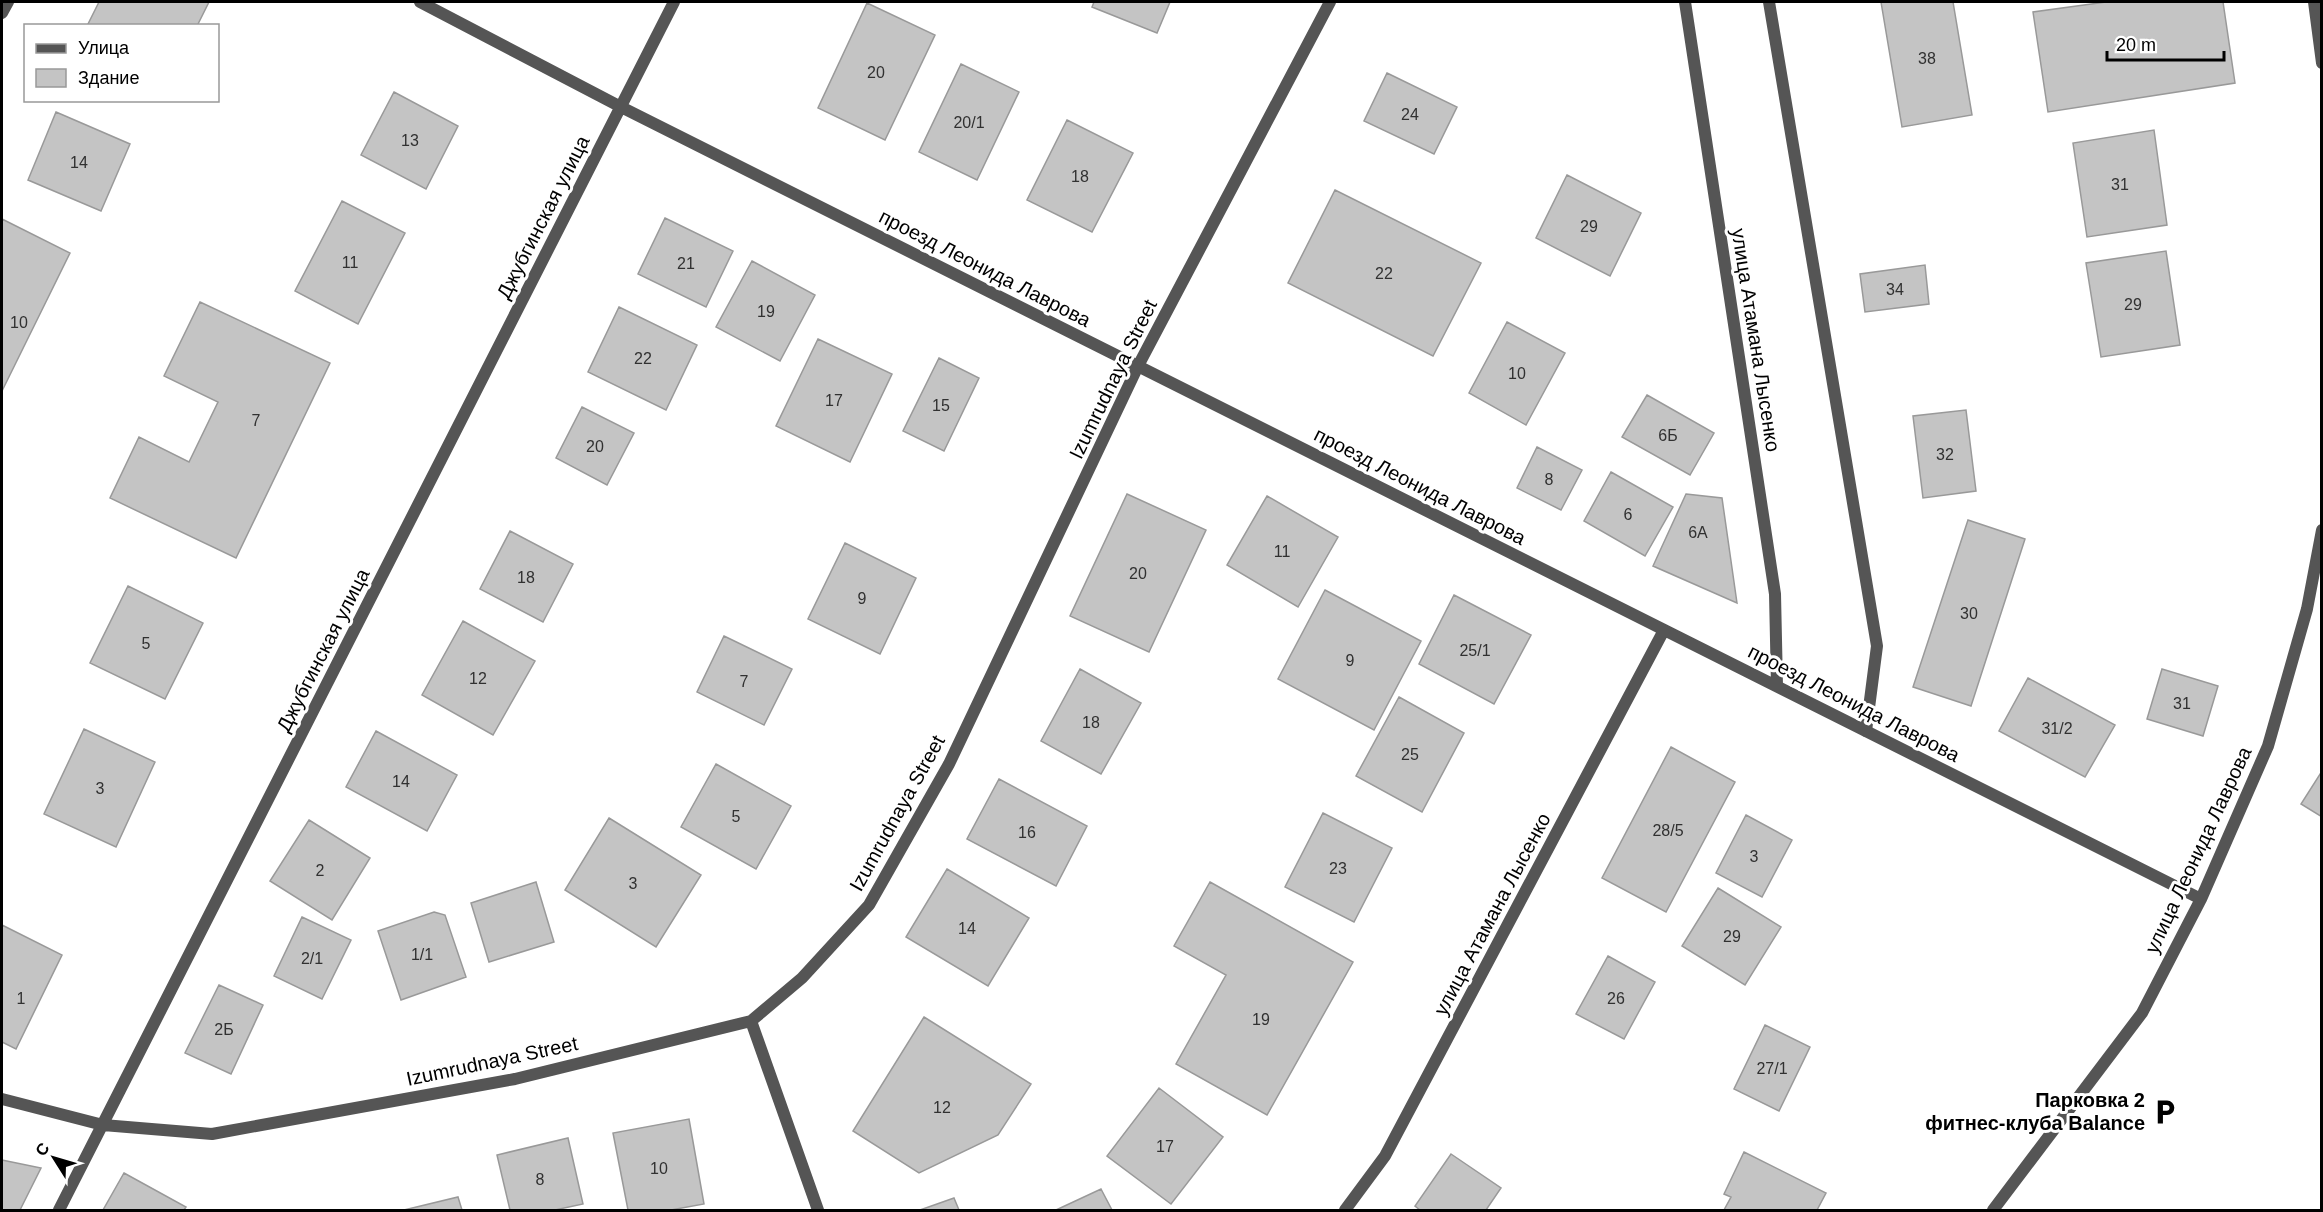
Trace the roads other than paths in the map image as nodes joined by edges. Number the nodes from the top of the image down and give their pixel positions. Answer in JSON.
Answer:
{"nodes":[{"id":1,"x":8,"y":2,"type":"edge"},
{"id":2,"x":420,"y":2,"type":"edge"},
{"id":3,"x":674,"y":2,"type":"edge"},
{"id":4,"x":1330,"y":2,"type":"edge"},
{"id":5,"x":1685,"y":2,"type":"edge"},
{"id":6,"x":1769,"y":2,"type":"edge"},
{"id":7,"x":2314,"y":2,"type":"edge"},
{"id":8,"x":2,"y":13,"type":"edge"},
{"id":9,"x":2322,"y":63,"type":"edge"},
{"id":10,"x":621,"y":107,"type":"junction"},
{"id":11,"x":1138,"y":366,"type":"junction"},
{"id":12,"x":2322,"y":530,"type":"edge"},
{"id":13,"x":1664,"y":630,"type":"junction"},
{"id":14,"x":1777,"y":686,"type":"junction"},
{"id":15,"x":1866,"y":731,"type":"junction"},
{"id":16,"x":2201,"y":899,"type":"junction"},
{"id":17,"x":752,"y":1021,"type":"junction"},
{"id":18,"x":2,"y":1099,"type":"edge"},
{"id":19,"x":103,"y":1125,"type":"junction"},
{"id":20,"x":59,"y":1210,"type":"edge"},
{"id":21,"x":818,"y":1210,"type":"edge"},
{"id":22,"x":1345,"y":1210,"type":"edge"},
{"id":23,"x":1993,"y":1210,"type":"edge"}],
"edges":[{"from":1,"to":8,"type":"street"},
{"from":2,"to":10,"type":"street","name":"проезд Леонида Лаврова"},
{"from":3,"to":10,"type":"street","name":"Джубгинская улица"},
{"from":4,"to":11,"type":"street","name":"Izumrudnaya Street"},
{"from":5,"to":14,"type":"street","name":"улица Атамана Лысенко"},
{"from":6,"to":15,"type":"street"},
{"from":7,"to":9,"type":"street"},
{"from":10,"to":11,"type":"street","name":"проезд Леонида Лаврова"},
{"from":10,"to":19,"type":"street","name":"Джубгинская улица"},
{"from":11,"to":13,"type":"street","name":"проезд Леонида Лаврова"},
{"from":11,"to":17,"type":"street","name":"Izumrudnaya Street"},
{"from":12,"to":16,"type":"street","name":"улица Леонида Лаврова"},
{"from":13,"to":14,"type":"street","name":"проезд Леонида Лаврова"},
{"from":13,"to":22,"type":"street","name":"улица Атамана Лысенко"},
{"from":14,"to":15,"type":"street","name":"проезд Леонида Лаврова"},
{"from":15,"to":16,"type":"street","name":"проезд Леонида Лаврова"},
{"from":16,"to":23,"type":"street","name":"улица Леонида Лаврова"},
{"from":17,"to":19,"type":"street","name":"Izumrudnaya Street"},
{"from":17,"to":21,"type":"street"},
{"from":18,"to":19,"type":"street","name":"Izumrudnaya Street"},
{"from":19,"to":20,"type":"street","name":"Джубгинская улица"}]}
